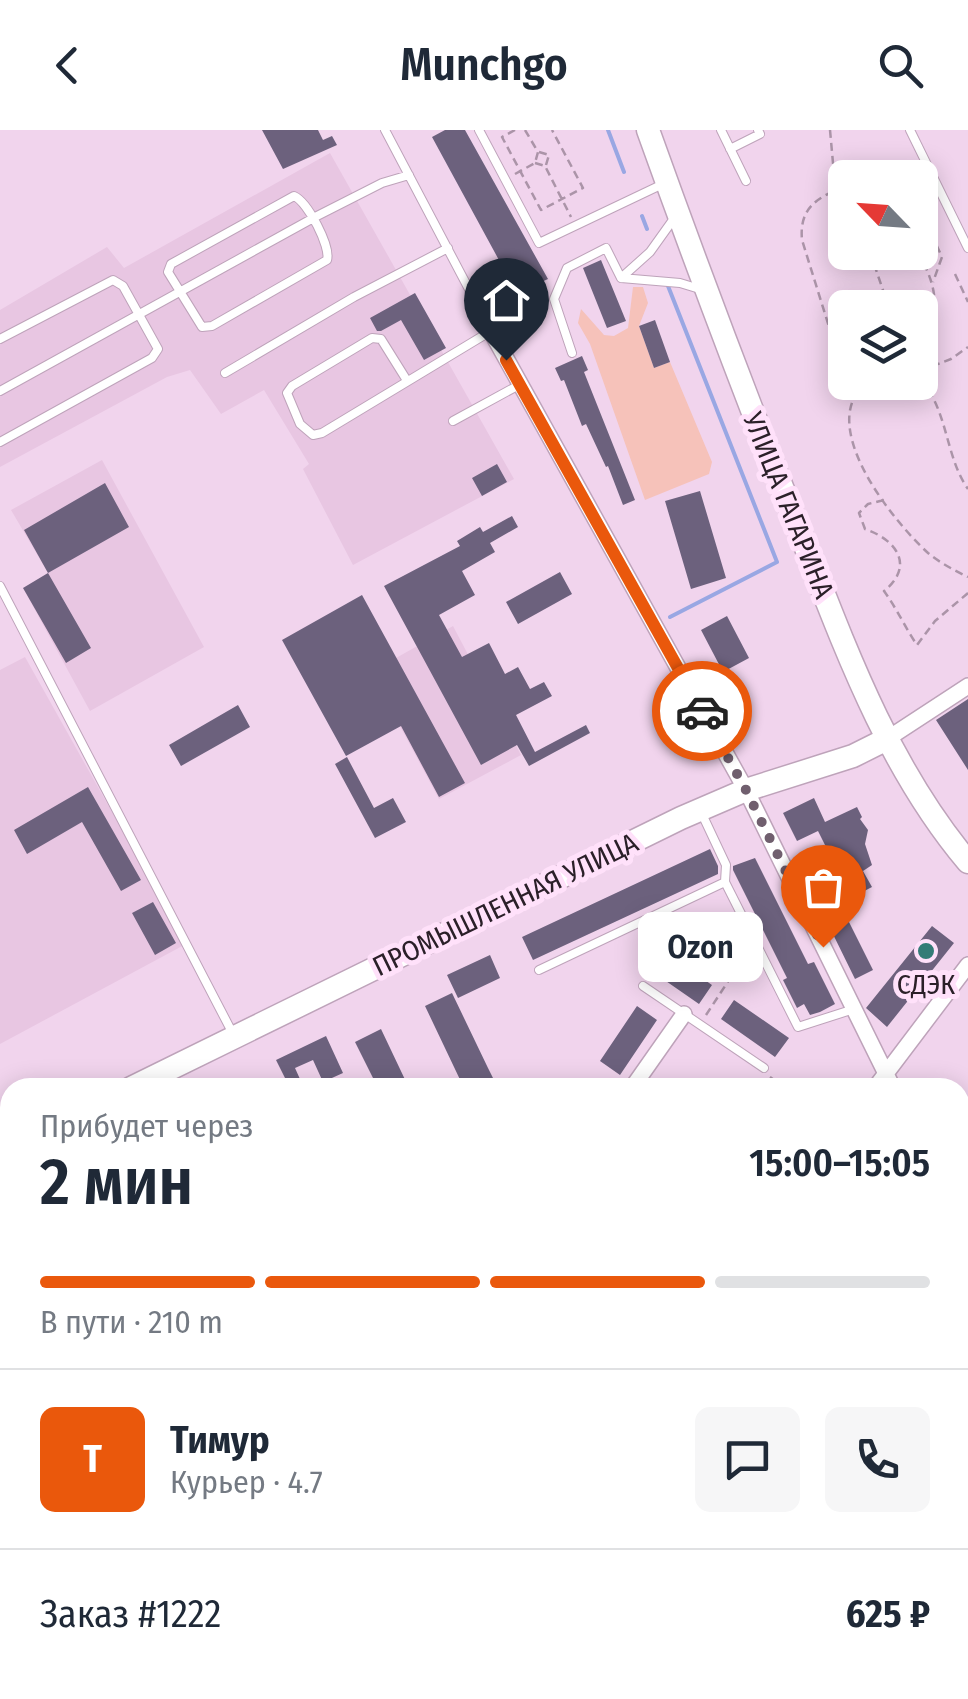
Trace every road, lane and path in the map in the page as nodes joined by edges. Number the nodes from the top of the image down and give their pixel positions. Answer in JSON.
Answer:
{"nodes":[{"id":1,"x":385,"y":130,"type":"edge"},
{"id":2,"x":479,"y":130,"type":"edge"},
{"id":3,"x":515,"y":130,"type":"edge"},
{"id":4,"x":525,"y":130,"type":"edge"},
{"id":5,"x":552,"y":130,"type":"edge"},
{"id":6,"x":648,"y":130,"type":"edge"},
{"id":7,"x":722,"y":130,"type":"edge"},
{"id":8,"x":758,"y":130,"type":"edge"},
{"id":9,"x":830,"y":130,"type":"edge"},
{"id":10,"x":910,"y":130,"type":"edge"},
{"id":11,"x":730,"y":148,"type":"junction"},
{"id":12,"x":538,"y":152,"type":"junction"},
{"id":13,"x":833,"y":160,"type":"edge"},
{"id":14,"x":534,"y":163,"type":"junction"},
{"id":15,"x":545,"y":166,"type":"junction"},
{"id":16,"x":520,"y":171,"type":"junction"},
{"id":17,"x":409,"y":175,"type":"junction"},
{"id":18,"x":746,"y":181,"type":"dead end"},
{"id":19,"x":667,"y":182,"type":"junction"},
{"id":20,"x":828,"y":195,"type":"edge"},
{"id":21,"x":562,"y":199,"type":"junction"},
{"id":22,"x":678,"y":214,"type":"junction"},
{"id":23,"x":312,"y":218,"type":"junction"},
{"id":24,"x":576,"y":226,"type":"junction"},
{"id":25,"x":448,"y":248,"type":"junction"},
{"id":26,"x":968,"y":248,"type":"edge"},
{"id":27,"x":925,"y":270,"type":"edge"},
{"id":28,"x":937,"y":270,"type":"edge"},
{"id":29,"x":955,"y":274,"type":"dead end"},
{"id":30,"x":621,"y":278,"type":"junction"},
{"id":31,"x":932,"y":283,"type":"junction"},
{"id":32,"x":933,"y":290,"type":"edge"},
{"id":33,"x":706,"y":291,"type":"junction"},
{"id":34,"x":180,"y":294,"type":"junction"},
{"id":35,"x":968,"y":302,"type":"edge"},
{"id":36,"x":140,"y":316,"type":"junction"},
{"id":37,"x":828,"y":323,"type":"edge"},
{"id":38,"x":492,"y":333,"type":"junction"},
{"id":39,"x":0,"y":339,"type":"edge"},
{"id":40,"x":968,"y":347,"type":"edge"},
{"id":41,"x":572,"y":353,"type":"dead end"},
{"id":42,"x":938,"y":364,"type":"edge"},
{"id":43,"x":225,"y":374,"type":"dead end"},
{"id":44,"x":406,"y":379,"type":"junction"},
{"id":45,"x":519,"y":385,"type":"junction"},
{"id":46,"x":0,"y":391,"type":"edge"},
{"id":47,"x":851,"y":400,"type":"edge"},
{"id":48,"x":934,"y":400,"type":"edge"},
{"id":49,"x":454,"y":421,"type":"dead end"},
{"id":50,"x":0,"y":442,"type":"edge"},
{"id":51,"x":968,"y":489,"type":"edge"},
{"id":52,"x":884,"y":500,"type":"junction"},
{"id":53,"x":968,"y":577,"type":"edge"},
{"id":54,"x":0,"y":586,"type":"edge"},
{"id":55,"x":968,"y":592,"type":"edge"},
{"id":56,"x":968,"y":686,"type":"edge"},
{"id":57,"x":887,"y":739,"type":"junction"},
{"id":58,"x":746,"y":790,"type":"junction"},
{"id":59,"x":700,"y":810,"type":"junction"},
{"id":60,"x":968,"y":862,"type":"edge"},
{"id":61,"x":725,"y":882,"type":"junction"},
{"id":62,"x":754,"y":941,"type":"junction"},
{"id":63,"x":968,"y":965,"type":"edge"},
{"id":64,"x":540,"y":970,"type":"dead end"},
{"id":65,"x":769,"y":970,"type":"junction"},
{"id":66,"x":734,"y":974,"type":"junction"},
{"id":67,"x":643,"y":986,"type":"dead end"},
{"id":68,"x":854,"y":1009,"type":"junction"},
{"id":69,"x":684,"y":1014,"type":"junction"},
{"id":70,"x":700,"y":1024,"type":"junction"},
{"id":71,"x":234,"y":1036,"type":"junction"},
{"id":72,"x":764,"y":1068,"type":"joint"},
{"id":73,"x":163,"y":1078,"type":"edge"},
{"id":74,"x":639,"y":1078,"type":"edge"},
{"id":75,"x":771,"y":1078,"type":"edge"},
{"id":76,"x":888,"y":1078,"type":"edge"},
{"id":77,"x":890,"y":1078,"type":"edge"}],
"edges":[{"from":1,"to":17,"type":"lane"},
{"from":2,"to":24,"type":"lane"},
{"from":3,"to":16,"type":"path"},
{"from":4,"to":12,"type":"path"},
{"from":5,"to":21,"type":"path"},
{"from":6,"to":19,"type":"street","name":"УЛИЦА ГАГАРИНА"},
{"from":7,"to":11,"type":"lane"},
{"from":8,"to":11,"type":"lane"},
{"from":9,"to":13,"type":"path"},
{"from":10,"to":26,"type":"lane"},
{"from":11,"to":18,"type":"lane"},
{"from":12,"to":14,"type":"path"},
{"from":12,"to":15,"type":"path"},
{"from":14,"to":15,"type":"path"},
{"from":14,"to":16,"type":"path"},
{"from":15,"to":21,"type":"path"},
{"from":16,"to":21,"type":"path"},
{"from":17,"to":23,"type":"lane"},
{"from":17,"to":25,"type":"lane"},
{"from":19,"to":22,"type":"street","name":"УЛИЦА ГАГАРИНА"},
{"from":19,"to":24,"type":"lane"},
{"from":20,"to":37,"type":"path"},
{"from":21,"to":24,"type":"path"},
{"from":22,"to":30,"type":"lane"},
{"from":22,"to":33,"type":"street","name":"УЛИЦА ГАГАРИНА"},
{"from":23,"to":34,"type":"lane"},
{"from":23,"to":34,"type":"lane"},
{"from":23,"to":34,"type":"lane"},
{"from":25,"to":38,"type":"lane"},
{"from":25,"to":43,"type":"lane"},
{"from":27,"to":31,"type":"path"},
{"from":28,"to":31,"type":"path"},
{"from":29,"to":35,"type":"path"},
{"from":30,"to":33,"type":"lane"},
{"from":30,"to":41,"type":"lane"},
{"from":31,"to":32,"type":"path"},
{"from":33,"to":57,"type":"street","name":"УЛИЦА ГАГАРИНА"},
{"from":34,"to":36,"type":"lane"},
{"from":36,"to":39,"type":"lane"},
{"from":36,"to":46,"type":"lane"},
{"from":36,"to":50,"type":"lane"},
{"from":38,"to":44,"type":"lane"},
{"from":38,"to":45,"type":"street"},
{"from":40,"to":42,"type":"path"},
{"from":44,"to":44,"type":"lane"},
{"from":45,"to":49,"type":"lane"},
{"from":45,"to":58,"type":"street"},
{"from":47,"to":52,"type":"path"},
{"from":48,"to":51,"type":"path"},
{"from":52,"to":53,"type":"path"},
{"from":52,"to":55,"type":"path"},
{"from":54,"to":71,"type":"lane"},
{"from":56,"to":57,"type":"street"},
{"from":57,"to":58,"type":"street","name":"ПРОМЫШЛЕННАЯ УЛИЦА"},
{"from":57,"to":60,"type":"street","name":"УЛИЦА ГАГАРИНА"},
{"from":58,"to":59,"type":"street","name":"ПРОМЫШЛЕННАЯ УЛИЦА"},
{"from":58,"to":68,"type":"street"},
{"from":59,"to":61,"type":"lane"},
{"from":59,"to":71,"type":"street","name":"ПРОМЫШЛЕННАЯ УЛИЦА"},
{"from":61,"to":62,"type":"lane"},
{"from":61,"to":64,"type":"lane"},
{"from":62,"to":65,"type":"lane"},
{"from":62,"to":66,"type":"path"},
{"from":63,"to":77,"type":"street"},
{"from":65,"to":66,"type":"path"},
{"from":65,"to":68,"type":"lane"},
{"from":66,"to":70,"type":"path"},
{"from":67,"to":69,"type":"lane"},
{"from":68,"to":76,"type":"street"},
{"from":69,"to":70,"type":"lane"},
{"from":69,"to":74,"type":"street"},
{"from":70,"to":72,"type":"lane"},
{"from":71,"to":73,"type":"street","name":"ПРОМЫШЛЕННАЯ УЛИЦА"},
{"from":72,"to":75,"type":"path"}]}
